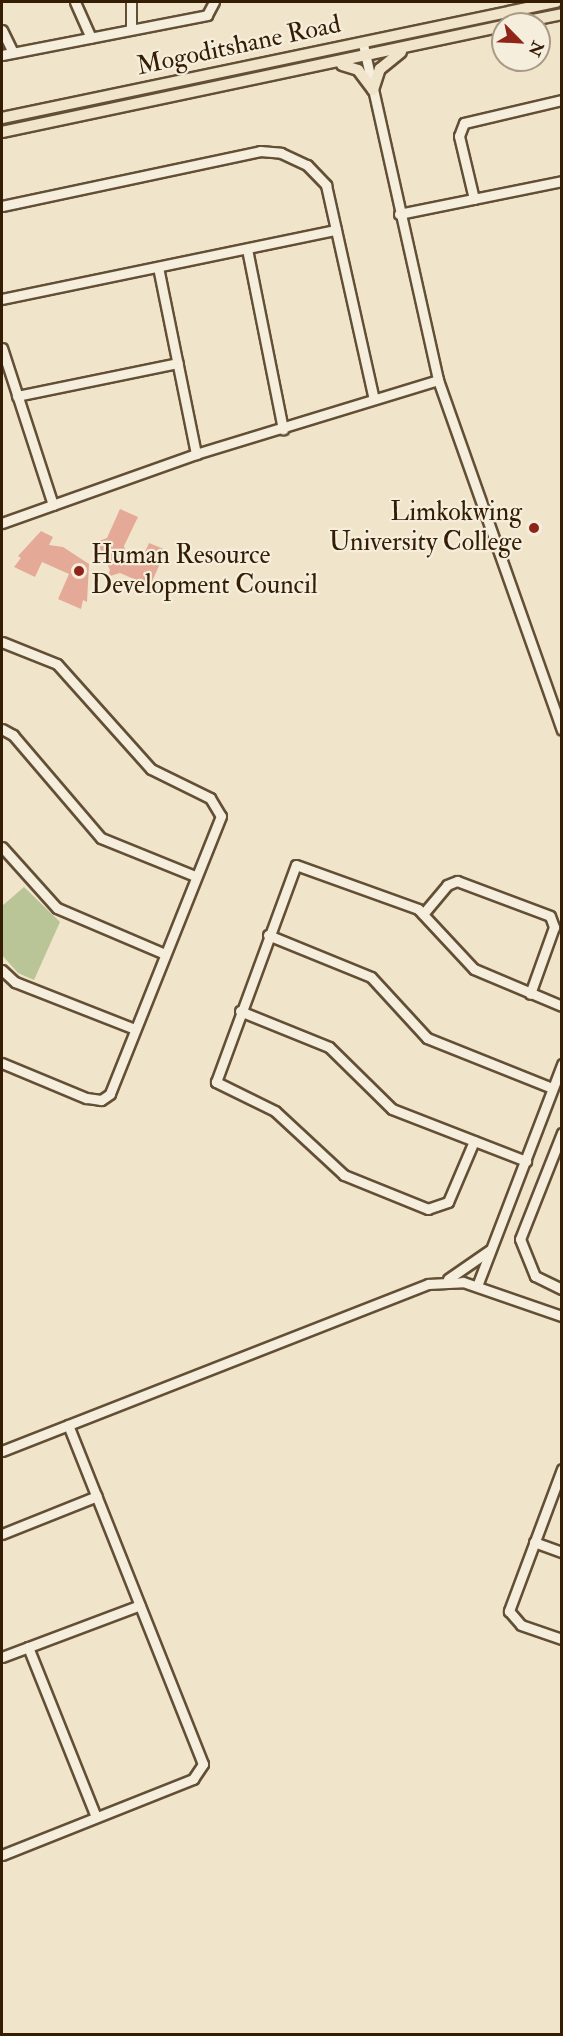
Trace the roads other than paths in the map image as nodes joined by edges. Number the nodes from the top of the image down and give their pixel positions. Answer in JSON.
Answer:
{"nodes":[{"id":1,"x":75,"y":2,"type":"edge"},
{"id":2,"x":131,"y":2,"type":"edge"},
{"id":3,"x":214,"y":2,"type":"edge"},
{"id":4,"x":556,"y":2,"type":"edge"},
{"id":5,"x":131,"y":29,"type":"junction"},
{"id":6,"x":491,"y":29,"type":"edge"},
{"id":7,"x":2,"y":30,"type":"edge"},
{"id":8,"x":91,"y":38,"type":"junction"},
{"id":9,"x":363,"y":44,"type":"junction"},
{"id":10,"x":406,"y":48,"type":"junction"},
{"id":11,"x":13,"y":53,"type":"junction"},
{"id":12,"x":2,"y":55,"type":"edge"},
{"id":13,"x":365,"y":58,"type":"junction"},
{"id":14,"x":336,"y":64,"type":"junction"},
{"id":15,"x":373,"y":90,"type":"junction"},
{"id":16,"x":561,"y":100,"type":"edge"},
{"id":17,"x":2,"y":118,"type":"edge"},
{"id":18,"x":2,"y":132,"type":"edge"},
{"id":19,"x":561,"y":181,"type":"edge"},
{"id":20,"x":474,"y":199,"type":"junction"},
{"id":21,"x":2,"y":206,"type":"edge"},
{"id":22,"x":399,"y":214,"type":"junction"},
{"id":23,"x":336,"y":230,"type":"junction"},
{"id":24,"x":247,"y":249,"type":"junction"},
{"id":25,"x":158,"y":267,"type":"junction"},
{"id":26,"x":2,"y":299,"type":"edge"},
{"id":27,"x":2,"y":348,"type":"edge"},
{"id":28,"x":178,"y":363,"type":"junction"},
{"id":29,"x":438,"y":380,"type":"junction"},
{"id":30,"x":16,"y":396,"type":"junction"},
{"id":31,"x":374,"y":399,"type":"junction"},
{"id":32,"x":283,"y":429,"type":"junction"},
{"id":33,"x":196,"y":454,"type":"junction"},
{"id":34,"x":53,"y":505,"type":"junction"},
{"id":35,"x":2,"y":522,"type":"edge"},
{"id":36,"x":2,"y":642,"type":"edge"},
{"id":37,"x":2,"y":729,"type":"edge"},
{"id":38,"x":561,"y":730,"type":"edge"},
{"id":39,"x":2,"y":847,"type":"edge"},
{"id":40,"x":195,"y":876,"type":"junction"},
{"id":41,"x":423,"y":914,"type":"junction"},
{"id":42,"x":268,"y":935,"type":"junction"},
{"id":43,"x":165,"y":954,"type":"junction"},
{"id":44,"x":2,"y":970,"type":"edge"},
{"id":45,"x":530,"y":994,"type":"junction"},
{"id":46,"x":561,"y":1006,"type":"edge"},
{"id":47,"x":240,"y":1011,"type":"junction"},
{"id":48,"x":135,"y":1029,"type":"junction"},
{"id":49,"x":2,"y":1064,"type":"edge"},
{"id":50,"x":561,"y":1064,"type":"edge"},
{"id":51,"x":552,"y":1088,"type":"junction"},
{"id":52,"x":561,"y":1133,"type":"edge"},
{"id":53,"x":474,"y":1141,"type":"junction"},
{"id":54,"x":559,"y":1146,"type":"edge"},
{"id":55,"x":557,"y":1158,"type":"edge"},
{"id":56,"x":526,"y":1161,"type":"junction"},
{"id":57,"x":492,"y":1248,"type":"junction"},
{"id":58,"x":442,"y":1281,"type":"junction"},
{"id":59,"x":477,"y":1286,"type":"junction"},
{"id":60,"x":561,"y":1289,"type":"edge"},
{"id":61,"x":561,"y":1316,"type":"edge"},
{"id":62,"x":68,"y":1425,"type":"junction"},
{"id":63,"x":2,"y":1451,"type":"edge"},
{"id":64,"x":561,"y":1469,"type":"edge"},
{"id":65,"x":97,"y":1496,"type":"junction"},
{"id":66,"x":2,"y":1534,"type":"edge"},
{"id":67,"x":534,"y":1542,"type":"junction"},
{"id":68,"x":561,"y":1552,"type":"edge"},
{"id":69,"x":140,"y":1605,"type":"junction"},
{"id":70,"x":561,"y":1639,"type":"edge"},
{"id":71,"x":28,"y":1647,"type":"junction"},
{"id":72,"x":2,"y":1657,"type":"edge"},
{"id":73,"x":96,"y":1816,"type":"junction"},
{"id":74,"x":2,"y":1855,"type":"edge"}],
"edges":[{"from":1,"to":8,"type":"street"},
{"from":2,"to":5,"type":"street"},
{"from":3,"to":5,"type":"street"},
{"from":4,"to":9,"type":"main road","name":"Mogoditshane Road"},
{"from":5,"to":8,"type":"street"},
{"from":6,"to":10,"type":"main road","name":"Mogoditshane Road"},
{"from":7,"to":11,"type":"street"},
{"from":8,"to":11,"type":"street"},
{"from":9,"to":13,"type":"street"},
{"from":9,"to":17,"type":"main road","name":"Mogoditshane Road"},
{"from":10,"to":13,"type":"main road","name":"Mogoditshane Road"},
{"from":10,"to":15,"type":"main road"},
{"from":11,"to":12,"type":"street"},
{"from":13,"to":14,"type":"main road","name":"Mogoditshane Road"},
{"from":13,"to":15,"type":"street"},
{"from":14,"to":15,"type":"main road"},
{"from":14,"to":18,"type":"main road","name":"Mogoditshane Road"},
{"from":15,"to":22,"type":"street"},
{"from":16,"to":20,"type":"street"},
{"from":19,"to":20,"type":"street"},
{"from":20,"to":22,"type":"street"},
{"from":21,"to":23,"type":"street"},
{"from":22,"to":29,"type":"street"},
{"from":23,"to":24,"type":"street"},
{"from":23,"to":31,"type":"street"},
{"from":24,"to":25,"type":"street"},
{"from":24,"to":32,"type":"street"},
{"from":25,"to":26,"type":"street"},
{"from":25,"to":28,"type":"street"},
{"from":27,"to":30,"type":"street"},
{"from":28,"to":30,"type":"street"},
{"from":28,"to":33,"type":"street"},
{"from":29,"to":31,"type":"street"},
{"from":29,"to":38,"type":"street"},
{"from":30,"to":34,"type":"street"},
{"from":31,"to":32,"type":"street"},
{"from":32,"to":33,"type":"street"},
{"from":33,"to":34,"type":"street"},
{"from":34,"to":35,"type":"street"},
{"from":36,"to":40,"type":"street"},
{"from":37,"to":40,"type":"street"},
{"from":39,"to":43,"type":"street"},
{"from":40,"to":43,"type":"street"},
{"from":41,"to":42,"type":"street"},
{"from":41,"to":45,"type":"street"},
{"from":41,"to":45,"type":"street"},
{"from":42,"to":47,"type":"street"},
{"from":42,"to":51,"type":"street"},
{"from":43,"to":48,"type":"street"},
{"from":44,"to":48,"type":"street"},
{"from":45,"to":46,"type":"street"},
{"from":47,"to":53,"type":"street"},
{"from":47,"to":53,"type":"street"},
{"from":48,"to":49,"type":"street"},
{"from":50,"to":51,"type":"street"},
{"from":51,"to":56,"type":"street"},
{"from":52,"to":54,"type":"street"},
{"from":53,"to":56,"type":"street"},
{"from":54,"to":55,"type":"street"},
{"from":55,"to":60,"type":"street"},
{"from":56,"to":57,"type":"street"},
{"from":57,"to":58,"type":"street"},
{"from":57,"to":59,"type":"street"},
{"from":58,"to":59,"type":"street"},
{"from":58,"to":62,"type":"street"},
{"from":59,"to":61,"type":"street"},
{"from":62,"to":63,"type":"street"},
{"from":62,"to":65,"type":"street"},
{"from":64,"to":67,"type":"street"},
{"from":65,"to":66,"type":"street"},
{"from":65,"to":69,"type":"street"},
{"from":67,"to":68,"type":"street"},
{"from":67,"to":70,"type":"street"},
{"from":69,"to":71,"type":"street"},
{"from":69,"to":73,"type":"street"},
{"from":71,"to":72,"type":"street"},
{"from":71,"to":73,"type":"street"},
{"from":73,"to":74,"type":"street"}]}
